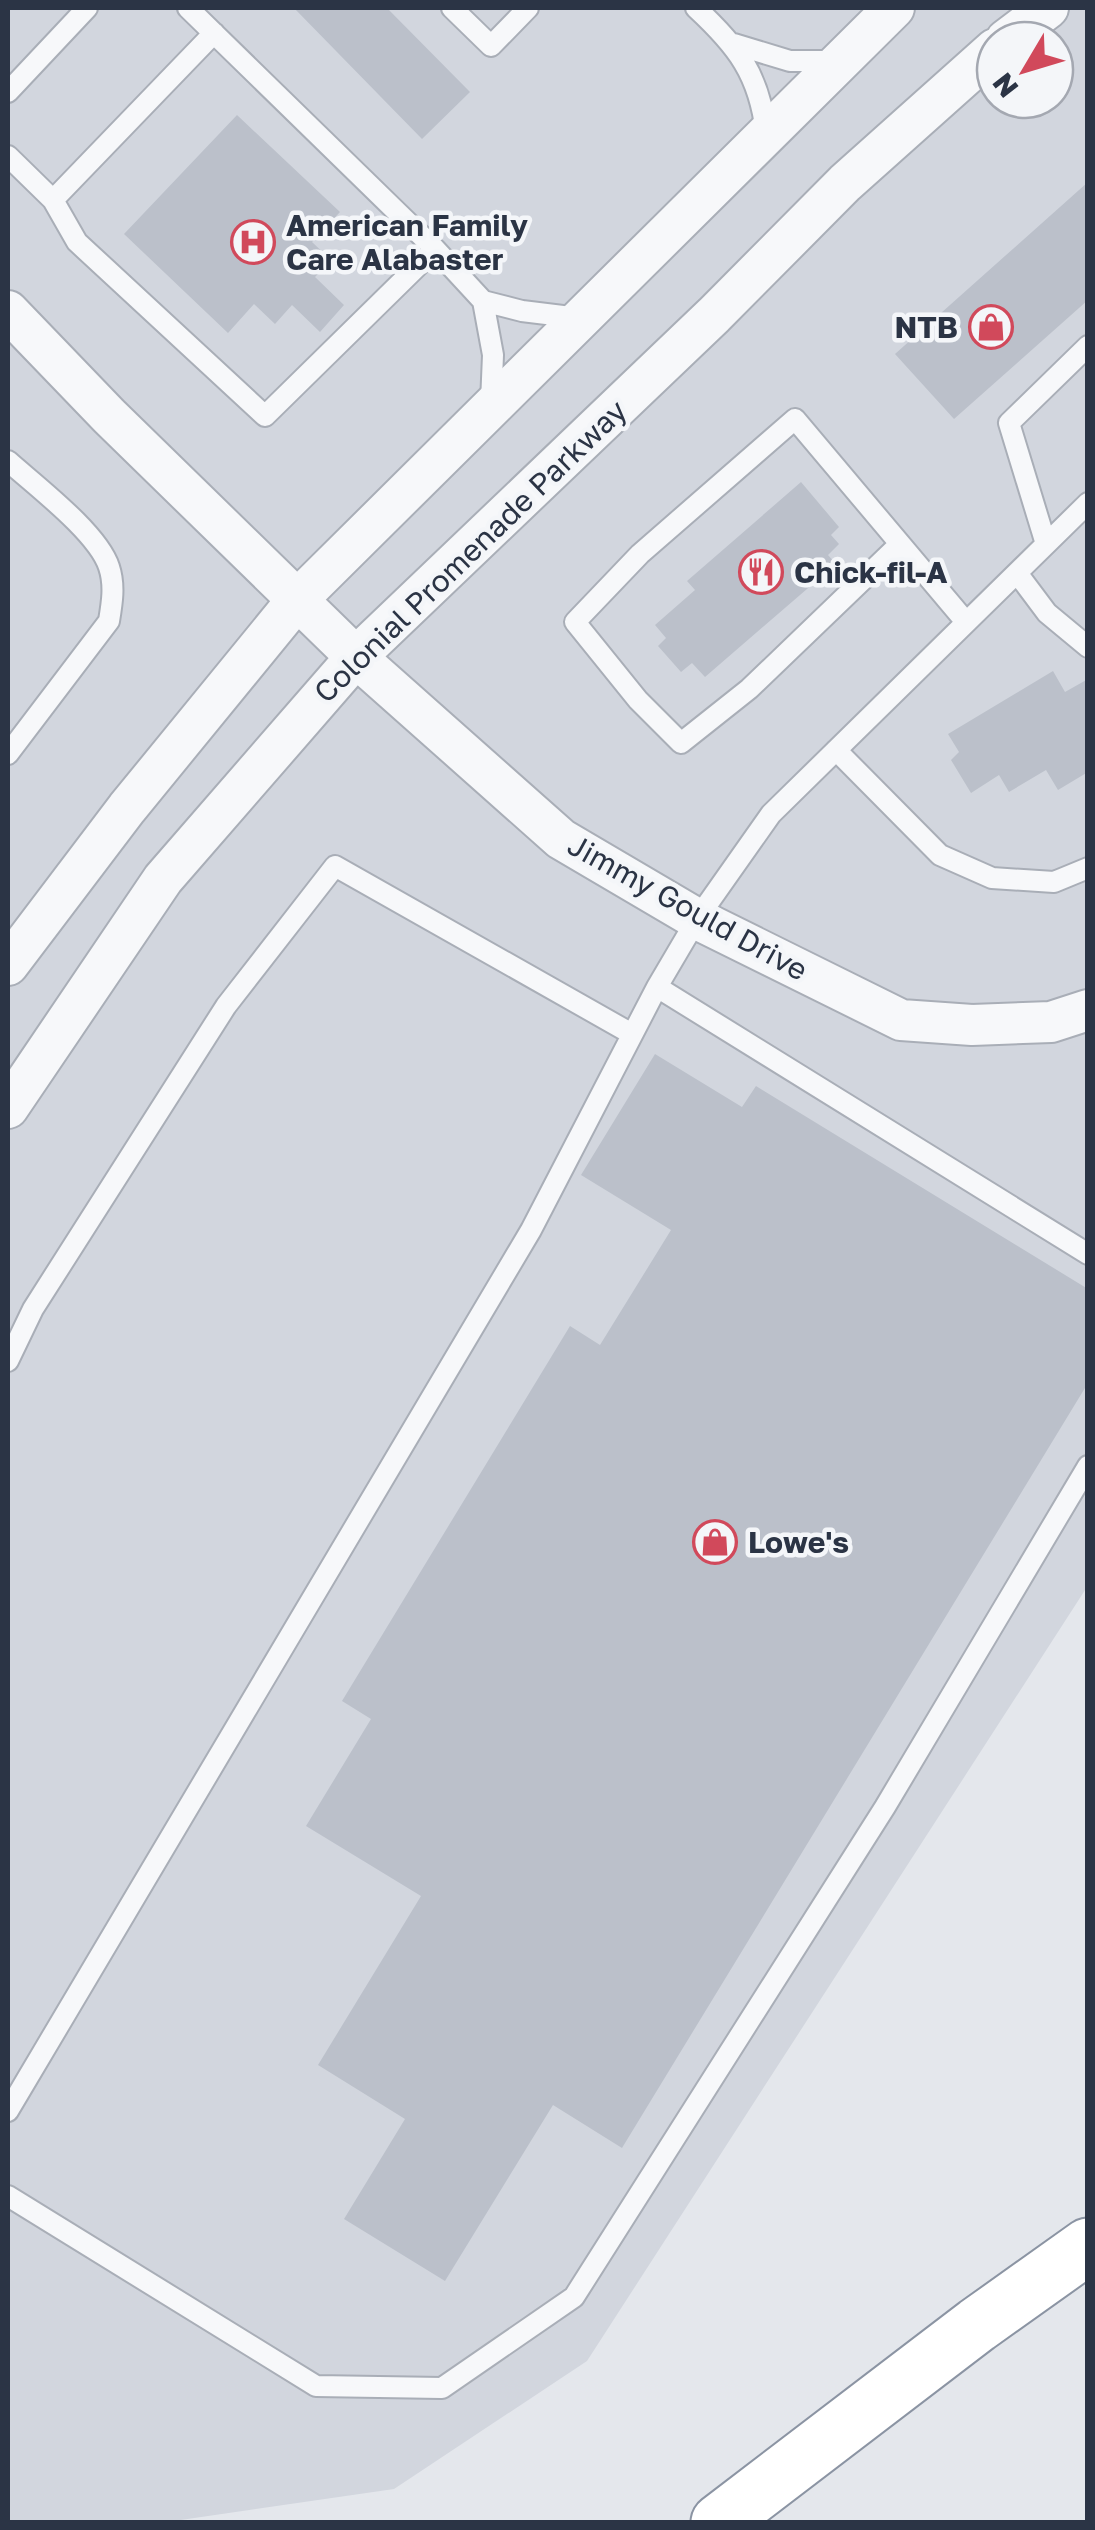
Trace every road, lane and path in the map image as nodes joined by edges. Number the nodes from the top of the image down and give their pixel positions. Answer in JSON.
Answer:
{"nodes":[{"id":1,"x":87,"y":8,"type":"edge"},
{"id":2,"x":188,"y":8,"type":"edge"},
{"id":3,"x":452,"y":8,"type":"edge"},
{"id":4,"x":528,"y":8,"type":"edge"},
{"id":5,"x":696,"y":8,"type":"edge"},
{"id":6,"x":894,"y":8,"type":"edge"},
{"id":7,"x":214,"y":32,"type":"junction"},
{"id":8,"x":734,"y":44,"type":"junction"},
{"id":9,"x":837,"y":61,"type":"junction"},
{"id":10,"x":975,"y":67,"type":"edge"},
{"id":11,"x":8,"y":92,"type":"edge"},
{"id":12,"x":766,"y":132,"type":"junction"},
{"id":13,"x":8,"y":156,"type":"edge"},
{"id":14,"x":53,"y":200,"type":"junction"},
{"id":15,"x":435,"y":249,"type":"junction"},
{"id":16,"x":483,"y":301,"type":"junction"},
{"id":17,"x":8,"y":311,"type":"edge"},
{"id":18,"x":580,"y":318,"type":"junction"},
{"id":19,"x":1088,"y":346,"type":"edge"},
{"id":20,"x":492,"y":406,"type":"junction"},
{"id":21,"x":8,"y":461,"type":"edge"},
{"id":22,"x":1088,"y":503,"type":"edge"},
{"id":23,"x":900,"y":544,"type":"junction"},
{"id":24,"x":1046,"y":544,"type":"junction"},
{"id":25,"x":1017,"y":572,"type":"junction"},
{"id":26,"x":297,"y":600,"type":"junction"},
{"id":27,"x":966,"y":622,"type":"junction"},
{"id":28,"x":1088,"y":647,"type":"edge"},
{"id":29,"x":356,"y":657,"type":"junction"},
{"id":30,"x":836,"y":750,"type":"junction"},
{"id":31,"x":8,"y":754,"type":"edge"},
{"id":32,"x":1088,"y":868,"type":"edge"},
{"id":33,"x":697,"y":919,"type":"junction"},
{"id":34,"x":8,"y":965,"type":"edge"},
{"id":35,"x":657,"y":987,"type":"junction"},
{"id":36,"x":1088,"y":1010,"type":"edge"},
{"id":37,"x":632,"y":1034,"type":"junction"},
{"id":38,"x":8,"y":1108,"type":"edge"},
{"id":39,"x":1088,"y":1254,"type":"edge"},
{"id":40,"x":8,"y":1361,"type":"edge"},
{"id":41,"x":1088,"y":1466,"type":"edge"},
{"id":42,"x":8,"y":2112,"type":"edge"},
{"id":43,"x":8,"y":2196,"type":"edge"},
{"id":44,"x":1088,"y":2246,"type":"edge"},
{"id":45,"x":719,"y":2522,"type":"edge"}],
"edges":[{"from":1,"to":11,"type":"lane"},
{"from":2,"to":7,"type":"lane"},
{"from":3,"to":4,"type":"lane"},
{"from":5,"to":8,"type":"lane"},
{"from":6,"to":9,"type":"street"},
{"from":7,"to":14,"type":"lane"},
{"from":7,"to":15,"type":"lane"},
{"from":8,"to":9,"type":"lane"},
{"from":8,"to":12,"type":"lane"},
{"from":9,"to":12,"type":"street"},
{"from":10,"to":29,"type":"street","name":"Colonial Promenade Parkway"},
{"from":12,"to":18,"type":"street"},
{"from":13,"to":14,"type":"lane"},
{"from":14,"to":15,"type":"lane"},
{"from":15,"to":16,"type":"lane"},
{"from":16,"to":18,"type":"lane"},
{"from":16,"to":20,"type":"lane"},
{"from":17,"to":26,"type":"street","name":"Jimmy Gould Drive"},
{"from":18,"to":20,"type":"street"},
{"from":19,"to":24,"type":"lane"},
{"from":20,"to":26,"type":"street"},
{"from":21,"to":31,"type":"lane"},
{"from":22,"to":24,"type":"lane"},
{"from":23,"to":23,"type":"lane"},
{"from":23,"to":27,"type":"lane"},
{"from":24,"to":25,"type":"lane"},
{"from":25,"to":27,"type":"lane"},
{"from":25,"to":28,"type":"lane"},
{"from":26,"to":29,"type":"street","name":"Jimmy Gould Drive"},
{"from":26,"to":34,"type":"street"},
{"from":27,"to":30,"type":"lane"},
{"from":29,"to":33,"type":"street","name":"Jimmy Gould Drive"},
{"from":29,"to":38,"type":"street","name":"Colonial Promenade Parkway"},
{"from":30,"to":32,"type":"lane"},
{"from":30,"to":33,"type":"lane"},
{"from":33,"to":35,"type":"lane"},
{"from":33,"to":36,"type":"street","name":"Jimmy Gould Drive"},
{"from":35,"to":37,"type":"lane"},
{"from":35,"to":39,"type":"lane"},
{"from":37,"to":40,"type":"lane"},
{"from":37,"to":42,"type":"lane"},
{"from":41,"to":43,"type":"lane"},
{"from":44,"to":45,"type":"highway"}]}
